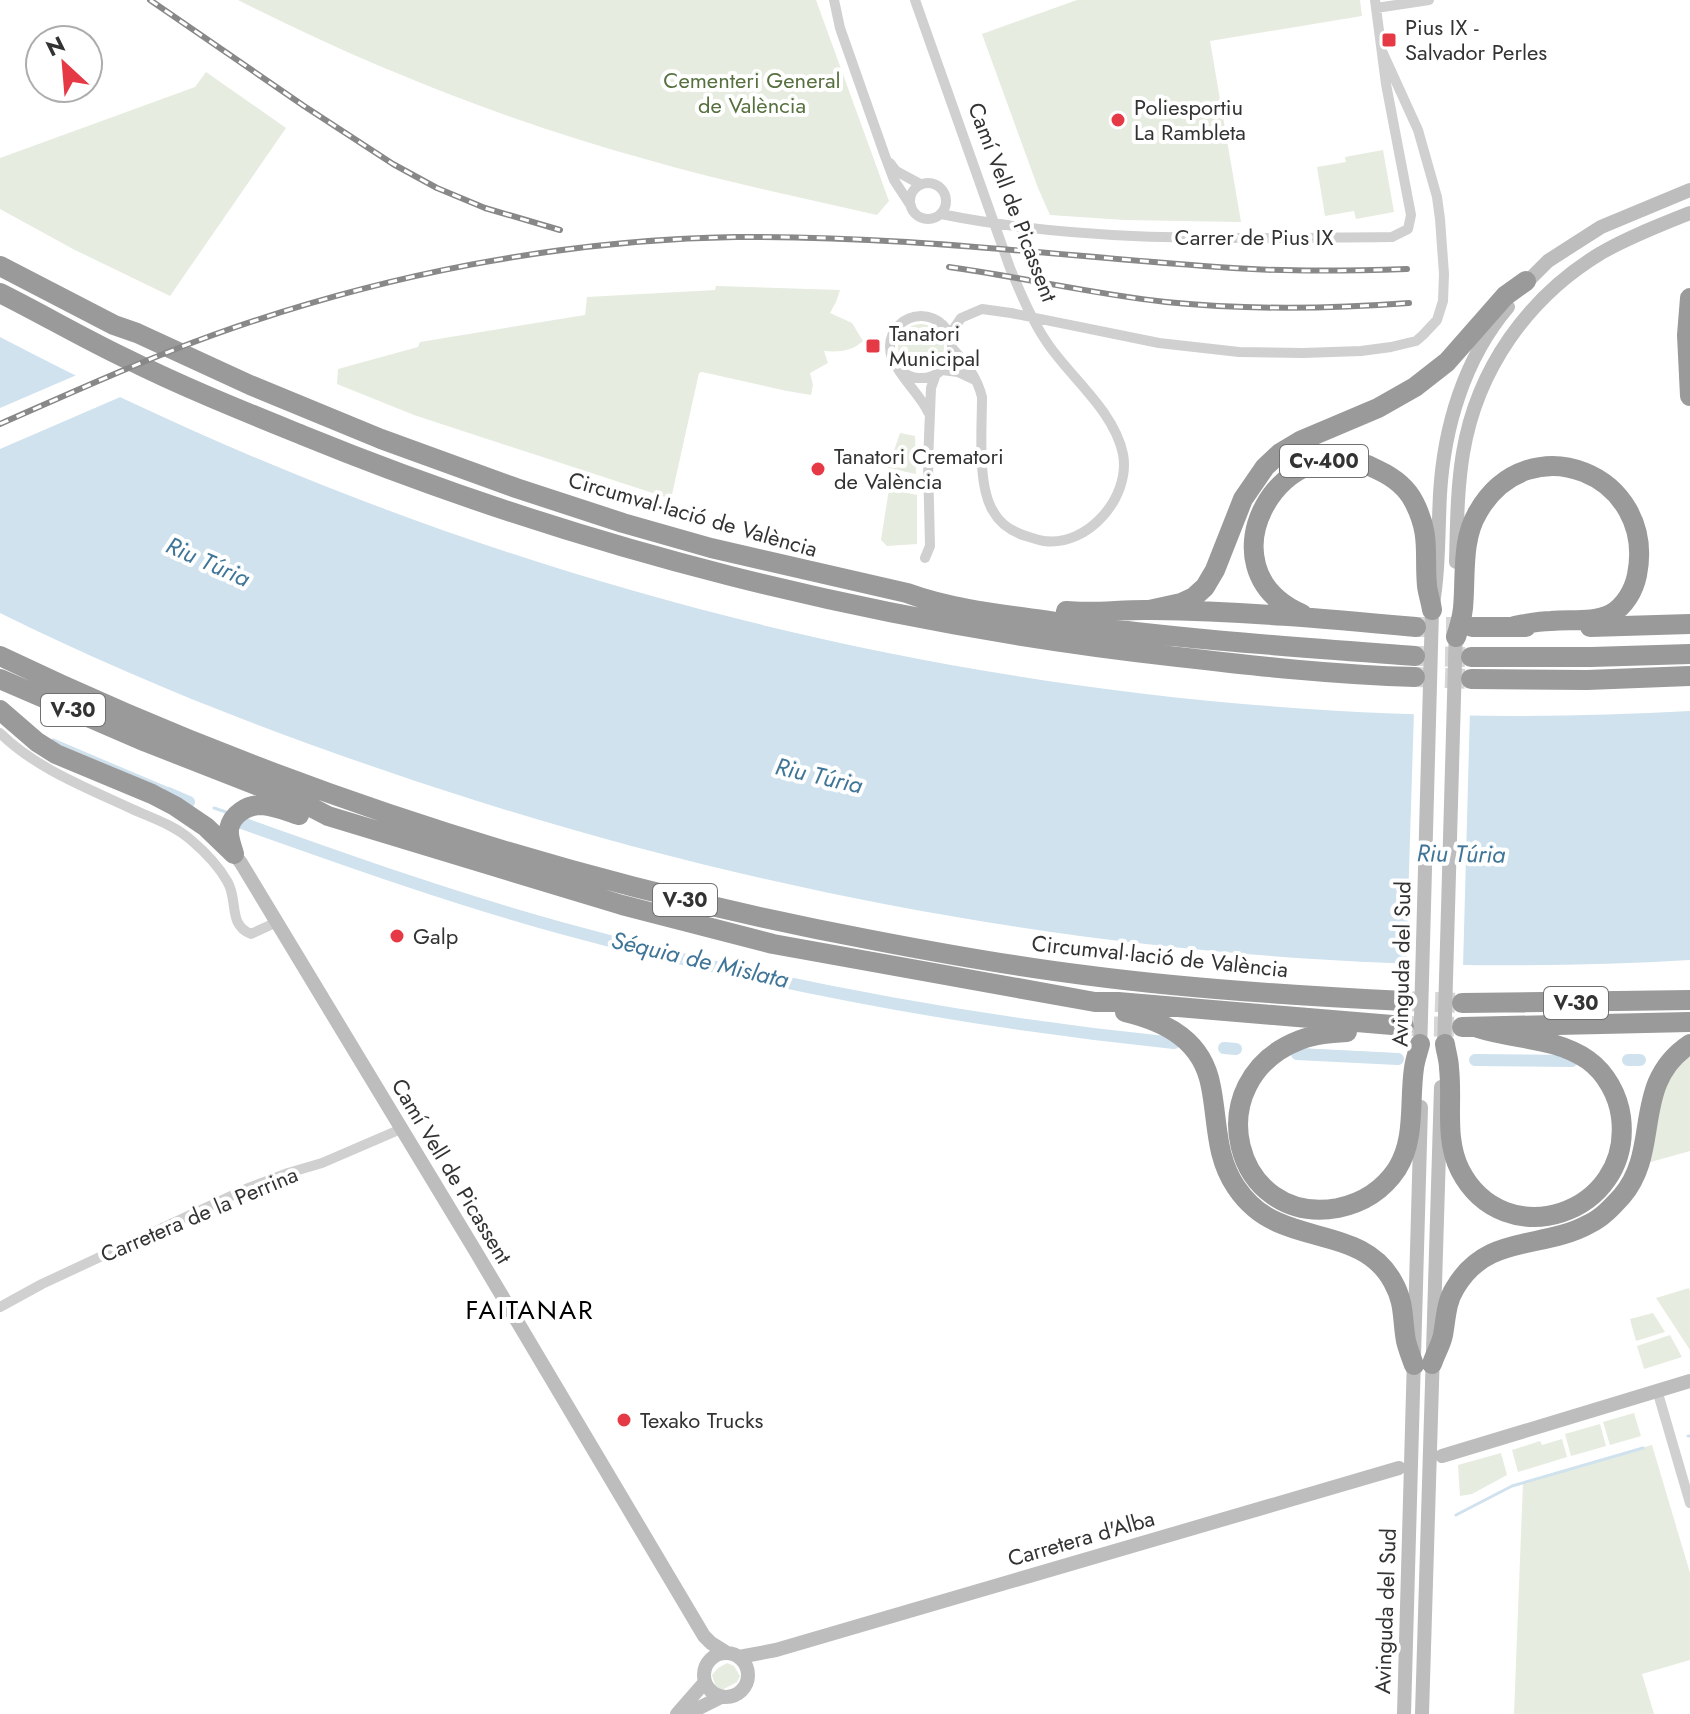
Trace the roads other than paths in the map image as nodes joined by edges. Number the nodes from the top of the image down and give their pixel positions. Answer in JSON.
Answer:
{"nodes":[{"id":1,"x":834,"y":0,"type":"edge"},
{"id":2,"x":915,"y":0,"type":"edge"},
{"id":3,"x":1429,"y":0,"type":"edge"},
{"id":4,"x":1376,"y":4,"type":"edge"},
{"id":5,"x":1382,"y":51,"type":"junction"},
{"id":6,"x":1395,"y":80,"type":"junction"},
{"id":7,"x":1391,"y":111,"type":"junction"},
{"id":8,"x":885,"y":156,"type":"junction"},
{"id":9,"x":920,"y":184,"type":"junction"},
{"id":10,"x":1690,"y":190,"type":"edge"},
{"id":11,"x":946,"y":198,"type":"junction"},
{"id":12,"x":911,"y":206,"type":"junction"},
{"id":13,"x":1690,"y":213,"type":"edge"},
{"id":14,"x":941,"y":214,"type":"junction"},
{"id":15,"x":979,"y":222,"type":"junction"},
{"id":16,"x":0,"y":266,"type":"edge"},
{"id":17,"x":1526,"y":281,"type":"junction"},
{"id":18,"x":0,"y":293,"type":"edge"},
{"id":19,"x":1690,"y":298,"type":"edge"},
{"id":20,"x":114,"y":325,"type":"junction"},
{"id":21,"x":950,"y":334,"type":"junction"},
{"id":22,"x":952,"y":348,"type":"junction"},
{"id":23,"x":897,"y":367,"type":"junction"},
{"id":24,"x":939,"y":372,"type":"junction"},
{"id":25,"x":976,"y":380,"type":"junction"},
{"id":26,"x":1690,"y":396,"type":"edge"},
{"id":27,"x":930,"y":417,"type":"junction"},
{"id":28,"x":636,"y":550,"type":"junction"},
{"id":29,"x":925,"y":558,"type":"dead end"},
{"id":30,"x":907,"y":593,"type":"junction"},
{"id":31,"x":1149,"y":610,"type":"junction"},
{"id":32,"x":1432,"y":610,"type":"junction"},
{"id":33,"x":1309,"y":617,"type":"junction"},
{"id":34,"x":1461,"y":622,"type":"junction"},
{"id":35,"x":1690,"y":624,"type":"edge"},
{"id":36,"x":1514,"y":626,"type":"junction"},
{"id":37,"x":1416,"y":627,"type":"tunnel mouth"},
{"id":38,"x":1690,"y":654,"type":"edge"},
{"id":39,"x":0,"y":656,"type":"edge"},
{"id":40,"x":1415,"y":656,"type":"tunnel mouth"},
{"id":41,"x":1471,"y":657,"type":"tunnel mouth"},
{"id":42,"x":0,"y":667,"type":"edge"},
{"id":43,"x":1690,"y":676,"type":"edge"},
{"id":44,"x":1415,"y":677,"type":"tunnel mouth"},
{"id":45,"x":0,"y":679,"type":"edge"},
{"id":46,"x":1471,"y":679,"type":"tunnel mouth"},
{"id":47,"x":0,"y":710,"type":"edge"},
{"id":48,"x":0,"y":733,"type":"edge"},
{"id":49,"x":146,"y":742,"type":"junction"},
{"id":50,"x":328,"y":816,"type":"junction"},
{"id":51,"x":234,"y":854,"type":"junction"},
{"id":52,"x":277,"y":922,"type":"junction"},
{"id":53,"x":1690,"y":1000,"type":"edge"},
{"id":54,"x":1405,"y":1001,"type":"tunnel mouth"},
{"id":55,"x":1095,"y":1002,"type":"junction"},
{"id":56,"x":1462,"y":1003,"type":"tunnel mouth"},
{"id":57,"x":1690,"y":1022,"type":"edge"},
{"id":58,"x":1420,"y":1044,"type":"joint"},
{"id":59,"x":1445,"y":1044,"type":"joint"},
{"id":60,"x":1690,"y":1044,"type":"edge"},
{"id":61,"x":1418,"y":1068,"type":"junction"},
{"id":62,"x":1445,"y":1070,"type":"junction"},
{"id":63,"x":401,"y":1129,"type":"junction"},
{"id":64,"x":0,"y":1307,"type":"edge"},
{"id":65,"x":1423,"y":1364,"type":"junction"},
{"id":66,"x":1690,"y":1381,"type":"edge"},
{"id":67,"x":1657,"y":1390,"type":"junction"},
{"id":68,"x":1442,"y":1456,"type":"dead end"},
{"id":69,"x":1399,"y":1468,"type":"dead end"},
{"id":70,"x":1690,"y":1503,"type":"edge"},
{"id":71,"x":704,"y":1636,"type":"junction"},
{"id":72,"x":738,"y":1659,"type":"junction"},
{"id":73,"x":706,"y":1665,"type":"junction"},
{"id":74,"x":705,"y":1682,"type":"junction"},
{"id":75,"x":721,"y":1697,"type":"junction"},
{"id":76,"x":677,"y":1714,"type":"edge"},
{"id":77,"x":687,"y":1714,"type":"edge"},
{"id":78,"x":1404,"y":1714,"type":"edge"},
{"id":79,"x":1422,"y":1714,"type":"edge"}],
"edges":[{"from":1,"to":8,"type":"street"},
{"from":2,"to":25,"type":"street","name":"Camí Vell de Picassent"},
{"from":3,"to":4,"type":"street"},
{"from":4,"to":5,"type":"street","name":"Carrer de Pius IX"},
{"from":5,"to":6,"type":"street"},
{"from":5,"to":7,"type":"street","name":"Carrer de Pius IX"},
{"from":6,"to":7,"type":"street","name":"Carrer de Pius IX"},
{"from":6,"to":21,"type":"street"},
{"from":7,"to":15,"type":"street","name":"Carrer de Pius IX"},
{"from":8,"to":9,"type":"street"},
{"from":8,"to":12,"type":"street"},
{"from":9,"to":11,"type":"street"},
{"from":9,"to":12,"type":"street"},
{"from":10,"to":17,"type":"main road","name":"Avinguda del Sud"},
{"from":11,"to":14,"type":"street"},
{"from":11,"to":15,"type":"street","name":"Carrer de Pius IX"},
{"from":12,"to":14,"type":"street"},
{"from":13,"to":34,"type":"main road","name":"Avinguda del Sud"},
{"from":14,"to":15,"type":"street","name":"Carrer de Pius IX"},
{"from":16,"to":20,"type":"highway","name":"Circumval·lació de València"},
{"from":17,"to":31,"type":"highway"},
{"from":17,"to":32,"type":"main road","name":"Avinguda del Sud"},
{"from":18,"to":28,"type":"highway","name":"Circumval·lació de València"},
{"from":19,"to":26,"type":"highway"},
{"from":20,"to":28,"type":"highway"},
{"from":20,"to":30,"type":"highway","name":"Circumval·lació de València"},
{"from":21,"to":22,"type":"street"},
{"from":21,"to":23,"type":"street"},
{"from":22,"to":24,"type":"street"},
{"from":22,"to":25,"type":"street","name":"Camí Vell de Picassent"},
{"from":23,"to":24,"type":"street"},
{"from":23,"to":27,"type":"street"},
{"from":24,"to":25,"type":"street"},
{"from":24,"to":27,"type":"street"},
{"from":27,"to":29,"type":"street"},
{"from":28,"to":44,"type":"highway","name":"Circumval·lació de València"},
{"from":30,"to":31,"type":"highway"},
{"from":30,"to":40,"type":"highway","name":"Circumval·lació de València"},
{"from":31,"to":33,"type":"highway"},
{"from":32,"to":33,"type":"highway","number":"Cv-400"},
{"from":32,"to":58,"type":"main road","name":"Avinguda del Sud"},
{"from":33,"to":37,"type":"highway"},
{"from":34,"to":36,"type":"highway"},
{"from":34,"to":36,"type":"highway"},
{"from":34,"to":59,"type":"main road","name":"Avinguda del Sud"},
{"from":35,"to":36,"type":"highway"},
{"from":38,"to":41,"type":"highway"},
{"from":39,"to":54,"type":"highway","name":"Circumval·lació de València","number":"V-30"},
{"from":42,"to":49,"type":"highway"},
{"from":43,"to":46,"type":"highway"},
{"from":45,"to":49,"type":"highway","number":"V-30"},
{"from":47,"to":51,"type":"highway"},
{"from":48,"to":52,"type":"street"},
{"from":49,"to":50,"type":"highway","number":"V-30"},
{"from":50,"to":51,"type":"highway"},
{"from":50,"to":55,"type":"highway","number":"V-30"},
{"from":51,"to":52,"type":"main road","name":"Camí Vell de Picassent"},
{"from":52,"to":63,"type":"main road","name":"Camí Vell de Picassent"},
{"from":53,"to":56,"type":"highway","number":"V-30"},
{"from":55,"to":61,"type":"highway","number":"V-30"},
{"from":55,"to":65,"type":"highway"},
{"from":57,"to":62,"type":"highway","number":"V-30"},
{"from":58,"to":61,"type":"highway"},
{"from":59,"to":62,"type":"highway"},
{"from":60,"to":65,"type":"highway"},
{"from":61,"to":65,"type":"main road","name":"Avinguda del Sud"},
{"from":62,"to":65,"type":"main road","name":"Avinguda del Sud"},
{"from":63,"to":64,"type":"street","name":"Carretera de la Perrina"},
{"from":63,"to":71,"type":"main road","name":"Camí Vell de Picassent"},
{"from":65,"to":78,"type":"main road","name":"Avinguda del Sud"},
{"from":65,"to":79,"type":"main road","name":"Avinguda del Sud"},
{"from":66,"to":67,"type":"main road"},
{"from":67,"to":68,"type":"main road"},
{"from":67,"to":70,"type":"street"},
{"from":69,"to":72,"type":"main road","name":"Carretera d'Alba"},
{"from":71,"to":72,"type":"main road","name":"Camí Vell de Picassent"},
{"from":71,"to":73,"type":"main road","name":"Camí Vell de Picassent"},
{"from":72,"to":73,"type":"main road"},
{"from":72,"to":75,"type":"main road"},
{"from":73,"to":74,"type":"main road"},
{"from":74,"to":75,"type":"main road"},
{"from":74,"to":76,"type":"main road"},
{"from":75,"to":77,"type":"main road"}]}
